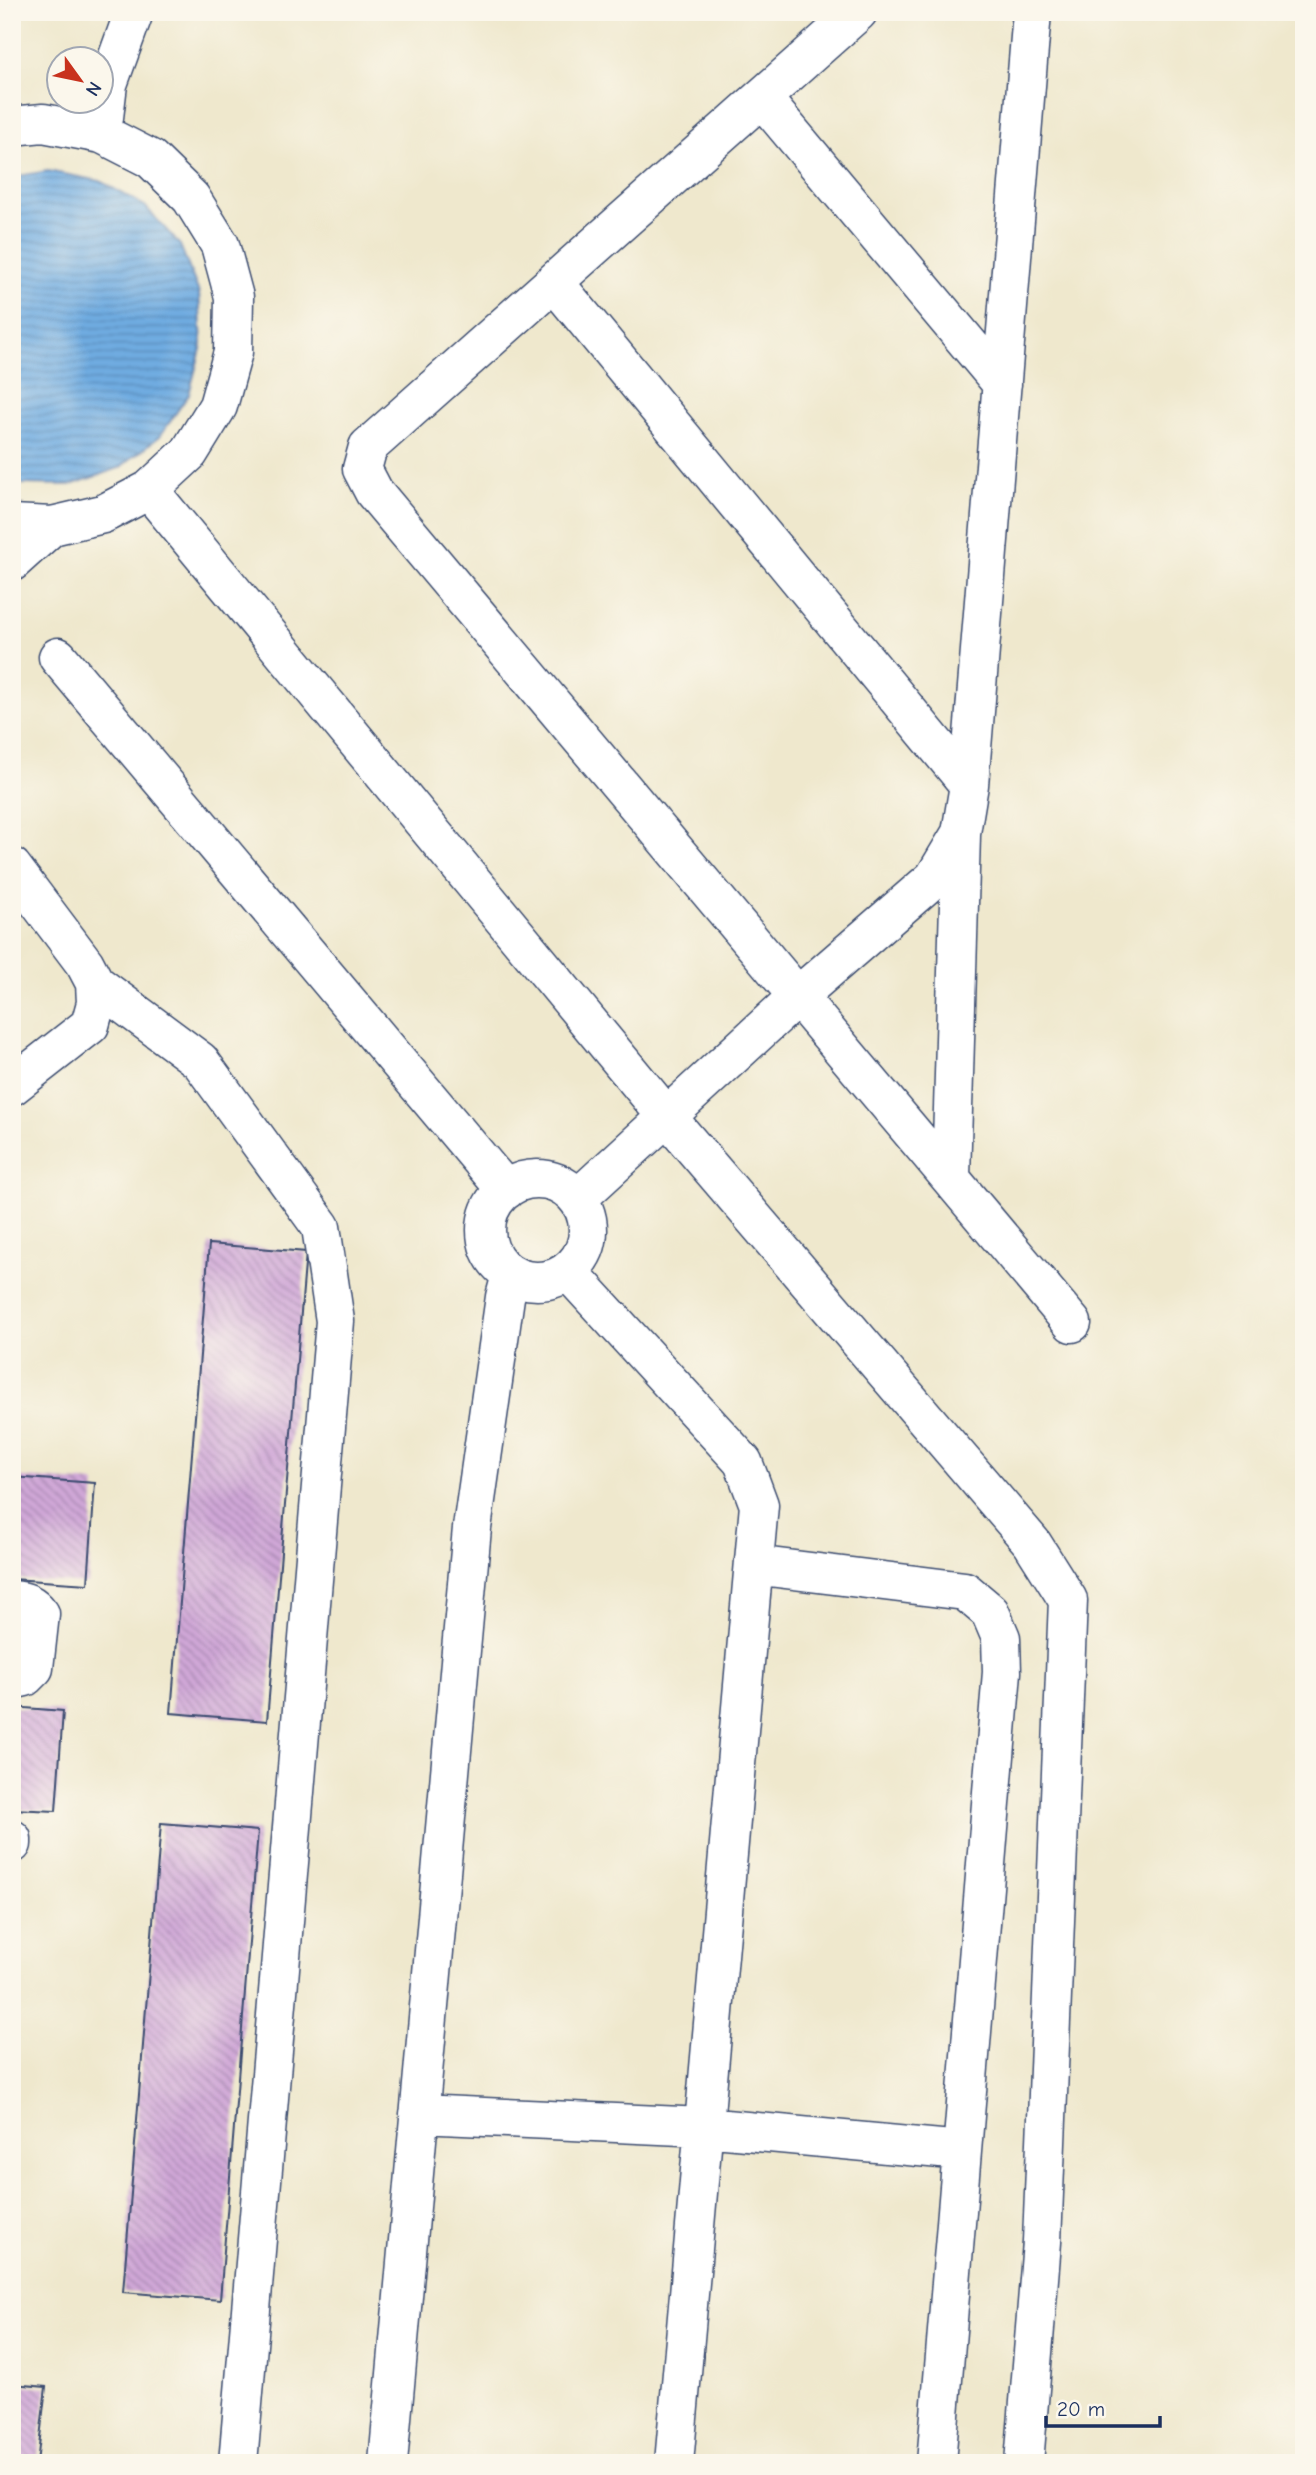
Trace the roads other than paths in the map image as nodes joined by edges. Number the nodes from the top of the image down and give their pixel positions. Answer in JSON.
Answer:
{"nodes":[{"id":1,"x":134,"y":12,"type":"edge"},
{"id":2,"x":859,"y":12,"type":"edge"},
{"id":3,"x":1032,"y":12,"type":"edge"},
{"id":4,"x":762,"y":98,"type":"junction"},
{"id":5,"x":12,"y":126,"type":"edge"},
{"id":6,"x":103,"y":134,"type":"junction"},
{"id":7,"x":554,"y":282,"type":"junction"},
{"id":8,"x":1002,"y":384,"type":"junction"},
{"id":9,"x":149,"y":490,"type":"junction"},
{"id":10,"x":12,"y":524,"type":"edge"},
{"id":11,"x":52,"y":527,"type":"junction"},
{"id":12,"x":12,"y":562,"type":"edge"},
{"id":13,"x":58,"y":657,"type":"dead end"},
{"id":14,"x":969,"y":785,"type":"junction"},
{"id":15,"x":961,"y":833,"type":"junction"},
{"id":16,"x":12,"y":867,"type":"edge"},
{"id":17,"x":95,"y":983,"type":"junction"},
{"id":18,"x":798,"y":996,"type":"junction"},
{"id":19,"x":12,"y":1086,"type":"edge"},
{"id":20,"x":667,"y":1117,"type":"junction"},
{"id":21,"x":951,"y":1177,"type":"junction"},
{"id":22,"x":506,"y":1190,"type":"junction"},
{"id":23,"x":578,"y":1198,"type":"junction"},
{"id":24,"x":568,"y":1271,"type":"junction"},
{"id":25,"x":511,"y":1275,"type":"junction"},
{"id":26,"x":1072,"y":1323,"type":"dead end"},
{"id":27,"x":754,"y":1565,"type":"junction"},
{"id":28,"x":12,"y":1600,"type":"edge"},
{"id":29,"x":12,"y":1680,"type":"edge"},
{"id":30,"x":419,"y":2114,"type":"junction"},
{"id":31,"x":704,"y":2127,"type":"junction"},
{"id":32,"x":962,"y":2151,"type":"junction"},
{"id":33,"x":238,"y":2463,"type":"edge"},
{"id":34,"x":388,"y":2463,"type":"edge"},
{"id":35,"x":674,"y":2463,"type":"edge"},
{"id":36,"x":936,"y":2463,"type":"edge"},
{"id":37,"x":1024,"y":2463,"type":"edge"}],
"edges":[{"from":1,"to":6,"type":"street"},
{"from":2,"to":4,"type":"street"},
{"from":3,"to":8,"type":"street"},
{"from":4,"to":7,"type":"street"},
{"from":4,"to":8,"type":"street"},
{"from":5,"to":6,"type":"street"},
{"from":6,"to":9,"type":"street"},
{"from":7,"to":14,"type":"street"},
{"from":7,"to":18,"type":"street"},
{"from":8,"to":14,"type":"street"},
{"from":9,"to":11,"type":"street"},
{"from":9,"to":20,"type":"street"},
{"from":10,"to":11,"type":"street"},
{"from":11,"to":12,"type":"street"},
{"from":13,"to":22,"type":"street"},
{"from":14,"to":15,"type":"street"},
{"from":15,"to":18,"type":"street"},
{"from":15,"to":21,"type":"street"},
{"from":16,"to":17,"type":"street"},
{"from":17,"to":19,"type":"street"},
{"from":17,"to":33,"type":"street"},
{"from":18,"to":20,"type":"street"},
{"from":18,"to":21,"type":"street"},
{"from":20,"to":23,"type":"street"},
{"from":20,"to":37,"type":"street"},
{"from":21,"to":26,"type":"street"},
{"from":22,"to":23,"type":"street"},
{"from":22,"to":25,"type":"street"},
{"from":23,"to":24,"type":"street"},
{"from":24,"to":25,"type":"street"},
{"from":24,"to":27,"type":"street"},
{"from":25,"to":30,"type":"street"},
{"from":27,"to":31,"type":"street"},
{"from":27,"to":32,"type":"street"},
{"from":28,"to":29,"type":"street"},
{"from":30,"to":31,"type":"street"},
{"from":30,"to":34,"type":"street"},
{"from":31,"to":32,"type":"street"},
{"from":31,"to":35,"type":"street"},
{"from":32,"to":36,"type":"street"}]}
